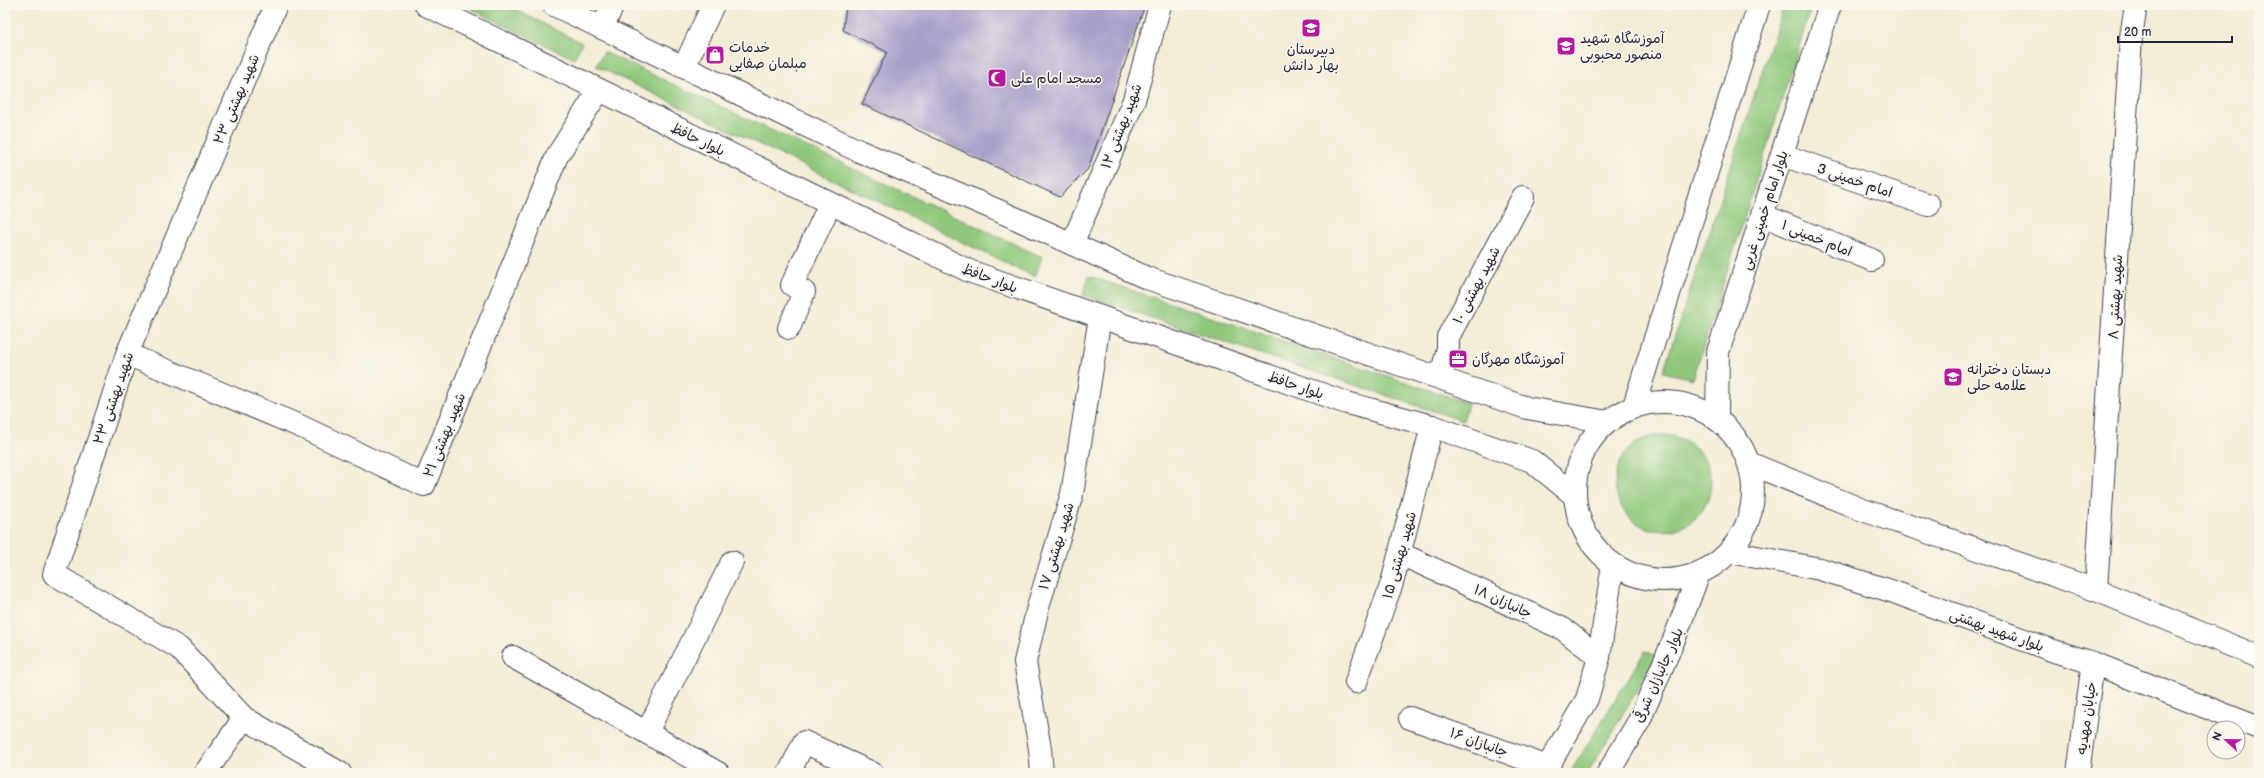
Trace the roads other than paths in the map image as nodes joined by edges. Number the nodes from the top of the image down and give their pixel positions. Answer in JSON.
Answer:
{"nodes":[{"id":1,"x":276,"y":5,"type":"edge"},
{"id":2,"x":426,"y":5,"type":"edge"},
{"id":3,"x":554,"y":5,"type":"edge"},
{"id":4,"x":613,"y":5,"type":"edge"},
{"id":5,"x":713,"y":5,"type":"edge"},
{"id":6,"x":1160,"y":5,"type":"edge"},
{"id":7,"x":1759,"y":5,"type":"edge"},
{"id":8,"x":1830,"y":5,"type":"edge"},
{"id":9,"x":2136,"y":5,"type":"edge"},
{"id":10,"x":602,"y":28,"type":"junction"},
{"id":11,"x":684,"y":67,"type":"junction"},
{"id":12,"x":599,"y":90,"type":"junction"},
{"id":13,"x":1782,"y":155,"type":"junction"},
{"id":14,"x":1523,"y":197,"type":"dead end"},
{"id":15,"x":830,"y":204,"type":"junction"},
{"id":16,"x":1929,"y":204,"type":"dead end"},
{"id":17,"x":1762,"y":215,"type":"junction"},
{"id":18,"x":1072,"y":244,"type":"junction"},
{"id":19,"x":1872,"y":260,"type":"dead end"},
{"id":20,"x":1100,"y":317,"type":"junction"},
{"id":21,"x":789,"y":328,"type":"dead end"},
{"id":22,"x":127,"y":354,"type":"junction"},
{"id":23,"x":1441,"y":377,"type":"junction"},
{"id":24,"x":1634,"y":406,"type":"junction"},
{"id":25,"x":1717,"y":417,"type":"junction"},
{"id":26,"x":1608,"y":422,"type":"junction"},
{"id":27,"x":1432,"y":426,"type":"junction"},
{"id":28,"x":1749,"y":463,"type":"junction"},
{"id":29,"x":1575,"y":496,"type":"junction"},
{"id":30,"x":1730,"y":552,"type":"junction"},
{"id":31,"x":1400,"y":554,"type":"junction"},
{"id":32,"x":732,"y":562,"type":"dead end"},
{"id":33,"x":1613,"y":564,"type":"junction"},
{"id":34,"x":1699,"y":573,"type":"junction"},
{"id":35,"x":2096,"y":590,"type":"junction"},
{"id":36,"x":513,"y":657,"type":"dead end"},
{"id":37,"x":1599,"y":657,"type":"junction"},
{"id":38,"x":2259,"y":657,"type":"edge"},
{"id":39,"x":2093,"y":663,"type":"junction"},
{"id":40,"x":1356,"y":682,"type":"dead end"},
{"id":41,"x":244,"y":718,"type":"junction"},
{"id":42,"x":1410,"y":718,"type":"dead end"},
{"id":43,"x":2259,"y":728,"type":"edge"},
{"id":44,"x":647,"y":732,"type":"junction"},
{"id":45,"x":1546,"y":770,"type":"edge"},
{"id":46,"x":205,"y":773,"type":"edge"},
{"id":47,"x":340,"y":773,"type":"edge"},
{"id":48,"x":718,"y":773,"type":"edge"},
{"id":49,"x":789,"y":773,"type":"edge"},
{"id":50,"x":872,"y":773,"type":"edge"},
{"id":51,"x":1042,"y":773,"type":"edge"},
{"id":52,"x":1608,"y":773,"type":"edge"},
{"id":53,"x":2078,"y":773,"type":"edge"}],
"edges":[{"from":1,"to":22,"type":"main road","name":"شهید بهشتی ۲۳"},
{"from":2,"to":12,"type":"main road","name":"بلوار حافظ"},
{"from":3,"to":10,"type":"main road"},
{"from":4,"to":10,"type":"main road"},
{"from":5,"to":11,"type":"main road"},
{"from":6,"to":18,"type":"main road","name":"شهید بهشتی ۱۲"},
{"from":7,"to":24,"type":"main road"},
{"from":8,"to":13,"type":"main road","name":"بلوار امام خمینی غربی"},
{"from":9,"to":35,"type":"main road","name":"شهید بهشتی ۸"},
{"from":10,"to":11,"type":"main road"},
{"from":11,"to":18,"type":"main road"},
{"from":12,"to":15,"type":"main road","name":"بلوار حافظ"},
{"from":12,"to":22,"type":"main road","name":"شهید بهشتی ۲۱"},
{"from":13,"to":16,"type":"main road","name":"امام خمینی 3"},
{"from":13,"to":17,"type":"main road","name":"بلوار امام خمینی غربی"},
{"from":14,"to":23,"type":"main road","name":"شهید بهشتی ۱۰"},
{"from":15,"to":20,"type":"main road","name":"بلوار حافظ"},
{"from":15,"to":21,"type":"main road"},
{"from":17,"to":19,"type":"main road","name":"امام خمینی ۱"},
{"from":17,"to":25,"type":"main road","name":"بلوار امام خمینی غربی"},
{"from":18,"to":23,"type":"main road"},
{"from":20,"to":27,"type":"main road","name":"بلوار حافظ"},
{"from":20,"to":51,"type":"main road","name":"شهید بهشتی ۱۷"},
{"from":22,"to":41,"type":"main road","name":"شهید بهشتی ۲۳"},
{"from":23,"to":26,"type":"main road"},
{"from":24,"to":25,"type":"main road"},
{"from":24,"to":26,"type":"main road"},
{"from":25,"to":28,"type":"main road"},
{"from":26,"to":29,"type":"main road"},
{"from":27,"to":29,"type":"main road","name":"بلوار حافظ"},
{"from":27,"to":31,"type":"main road","name":"شهید بهشتی ۱۵"},
{"from":28,"to":30,"type":"main road"},
{"from":28,"to":35,"type":"main road"},
{"from":29,"to":33,"type":"main road"},
{"from":30,"to":34,"type":"main road"},
{"from":30,"to":39,"type":"main road","name":"بلوار شهید بهشتی"},
{"from":31,"to":37,"type":"main road","name":"جانبازان ۱۸"},
{"from":31,"to":40,"type":"main road","name":"شهید بهشتی ۱۵"},
{"from":32,"to":44,"type":"main road"},
{"from":33,"to":34,"type":"main road"},
{"from":33,"to":37,"type":"main road"},
{"from":34,"to":52,"type":"main road","name":"بلوار جانبازان شرقی"},
{"from":35,"to":38,"type":"main road"},
{"from":36,"to":44,"type":"main road"},
{"from":37,"to":45,"type":"main road"},
{"from":39,"to":43,"type":"main road","name":"بلوار شهید بهشتی"},
{"from":39,"to":53,"type":"main road","name":"خیابان مهدیه"},
{"from":41,"to":46,"type":"main road"},
{"from":41,"to":47,"type":"main road"},
{"from":42,"to":45,"type":"main road","name":"جانبازان ۱۶"},
{"from":44,"to":48,"type":"main road"},
{"from":49,"to":50,"type":"main road"}]}
